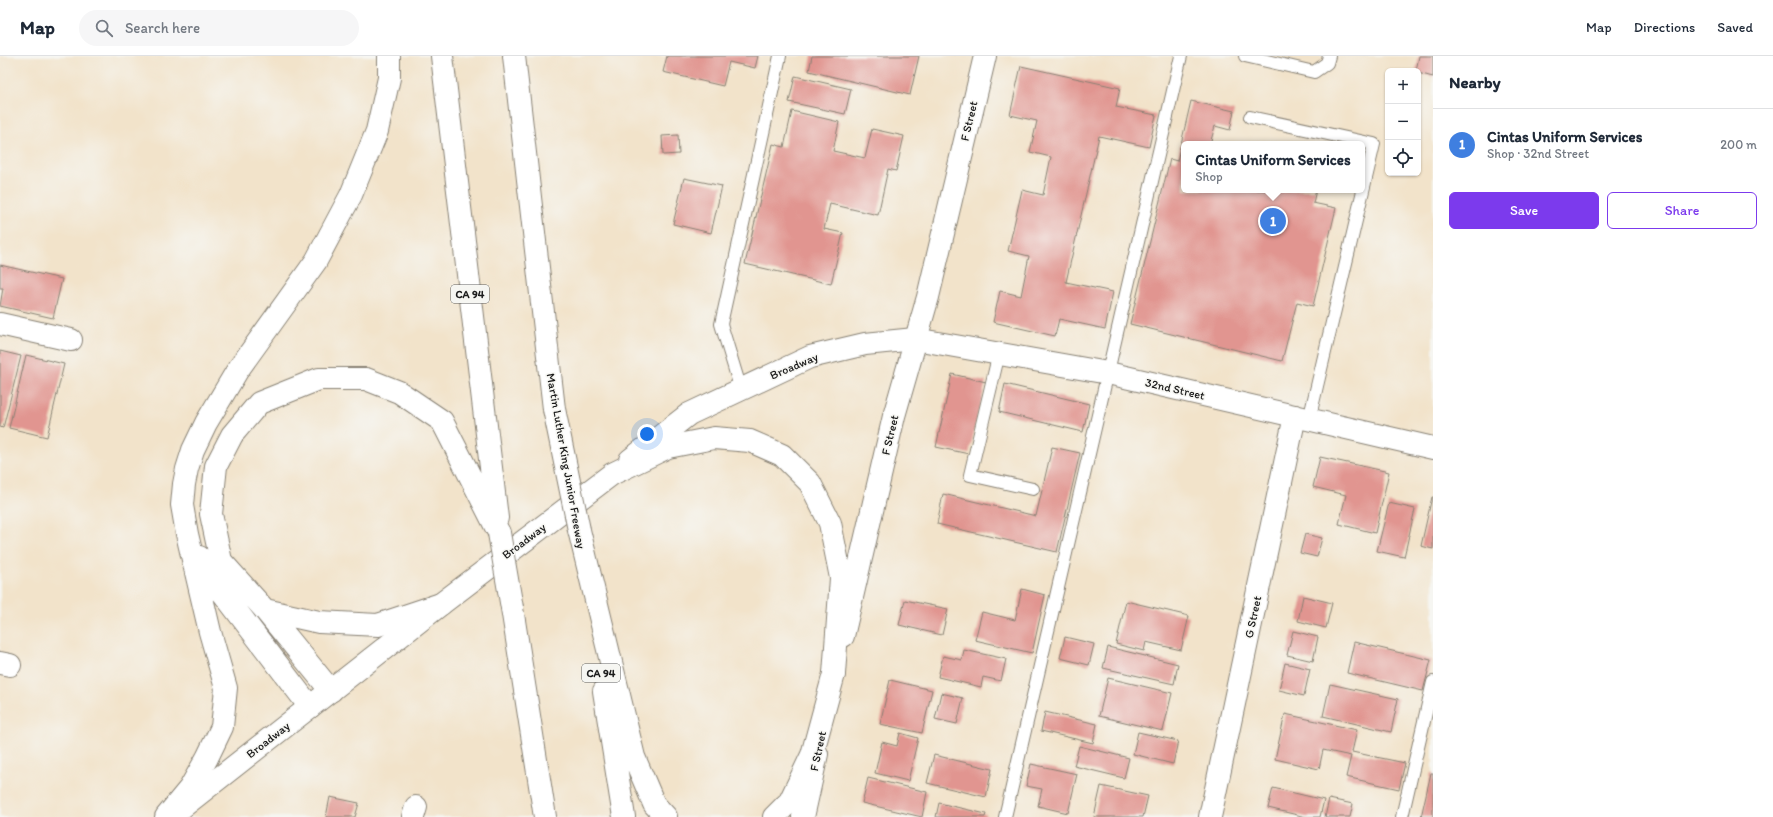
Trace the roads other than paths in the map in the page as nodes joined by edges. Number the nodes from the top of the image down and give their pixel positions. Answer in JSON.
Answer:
{"nodes":[{"id":1,"x":389,"y":56,"type":"edge"},
{"id":2,"x":442,"y":56,"type":"edge"},
{"id":3,"x":514,"y":56,"type":"edge"},
{"id":4,"x":780,"y":56,"type":"edge"},
{"id":5,"x":985,"y":56,"type":"edge"},
{"id":6,"x":1181,"y":56,"type":"edge"},
{"id":7,"x":1245,"y":56,"type":"edge"},
{"id":8,"x":1329,"y":56,"type":"edge"},
{"id":9,"x":1250,"y":117,"type":"dead end"},
{"id":10,"x":1360,"y":141,"type":"edge"},
{"id":11,"x":1365,"y":142,"type":"edge"},
{"id":12,"x":1365,"y":178,"type":"edge"},
{"id":13,"x":1361,"y":193,"type":"edge"},
{"id":14,"x":0,"y":324,"type":"edge"},
{"id":15,"x":915,"y":339,"type":"junction"},
{"id":16,"x":71,"y":340,"type":"dead end"},
{"id":17,"x":999,"y":353,"type":"junction"},
{"id":18,"x":1108,"y":373,"type":"junction"},
{"id":19,"x":740,"y":390,"type":"junction"},
{"id":20,"x":1302,"y":418,"type":"junction"},
{"id":21,"x":1433,"y":448,"type":"edge"},
{"id":22,"x":612,"y":474,"type":"junction"},
{"id":23,"x":1033,"y":490,"type":"dead end"},
{"id":24,"x":579,"y":530,"type":"junction"},
{"id":25,"x":499,"y":533,"type":"junction"},
{"id":26,"x":187,"y":534,"type":"junction"},
{"id":27,"x":441,"y":604,"type":"junction"},
{"id":28,"x":264,"y":610,"type":"junction"},
{"id":29,"x":834,"y":674,"type":"junction"},
{"id":30,"x":1433,"y":682,"type":"edge"},
{"id":31,"x":331,"y":691,"type":"junction"},
{"id":32,"x":310,"y":707,"type":"junction"},
{"id":33,"x":166,"y":817,"type":"edge"},
{"id":34,"x":170,"y":817,"type":"edge"},
{"id":35,"x":544,"y":817,"type":"edge"},
{"id":36,"x":624,"y":817,"type":"edge"},
{"id":37,"x":666,"y":817,"type":"edge"},
{"id":38,"x":774,"y":817,"type":"edge"},
{"id":39,"x":803,"y":817,"type":"edge"},
{"id":40,"x":1006,"y":817,"type":"edge"},
{"id":41,"x":1210,"y":817,"type":"edge"},
{"id":42,"x":1402,"y":817,"type":"edge"}],
"edges":[{"from":1,"to":26,"type":"main road"},
{"from":2,"to":25,"type":"main road","number":"CA 94"},
{"from":3,"to":24,"type":"main road","name":"Martin Luther King Junior Freeway","number":"CA 94","bridge":true},
{"from":4,"to":19,"type":"lane"},
{"from":5,"to":15,"type":"main road","name":"F Street"},
{"from":6,"to":18,"type":"lane"},
{"from":7,"to":8,"type":"lane"},
{"from":9,"to":10,"type":"lane"},
{"from":11,"to":12,"type":"lane"},
{"from":13,"to":20,"type":"lane"},
{"from":14,"to":16,"type":"main road"},
{"from":15,"to":17,"type":"main road","name":"32nd Street"},
{"from":15,"to":19,"type":"main road","name":"Broadway"},
{"from":15,"to":29,"type":"main road","name":"F Street"},
{"from":17,"to":18,"type":"main road","name":"32nd Street"},
{"from":17,"to":23,"type":"lane"},
{"from":18,"to":20,"type":"main road","name":"32nd Street"},
{"from":18,"to":40,"type":"lane"},
{"from":19,"to":22,"type":"main road","name":"Broadway"},
{"from":20,"to":21,"type":"main road","name":"32nd Street"},
{"from":20,"to":41,"type":"main road","name":"G Street"},
{"from":22,"to":27,"type":"main road","name":"Broadway"},
{"from":22,"to":29,"type":"main road"},
{"from":24,"to":36,"type":"main road","name":"Martin Luther King Junior Freeway","number":"CA 94"},
{"from":24,"to":37,"type":"main road"},
{"from":25,"to":28,"type":"main road"},
{"from":25,"to":35,"type":"main road","number":"CA 94","bridge":true},
{"from":26,"to":32,"type":"main road"},
{"from":26,"to":33,"type":"main road"},
{"from":27,"to":28,"type":"main road"},
{"from":27,"to":31,"type":"main road","name":"Broadway"},
{"from":28,"to":31,"type":"main road"},
{"from":29,"to":38,"type":"main road"},
{"from":29,"to":39,"type":"main road","name":"F Street"},
{"from":30,"to":42,"type":"lane"},
{"from":31,"to":32,"type":"main road","name":"Broadway"},
{"from":32,"to":34,"type":"main road","name":"Broadway"}]}
